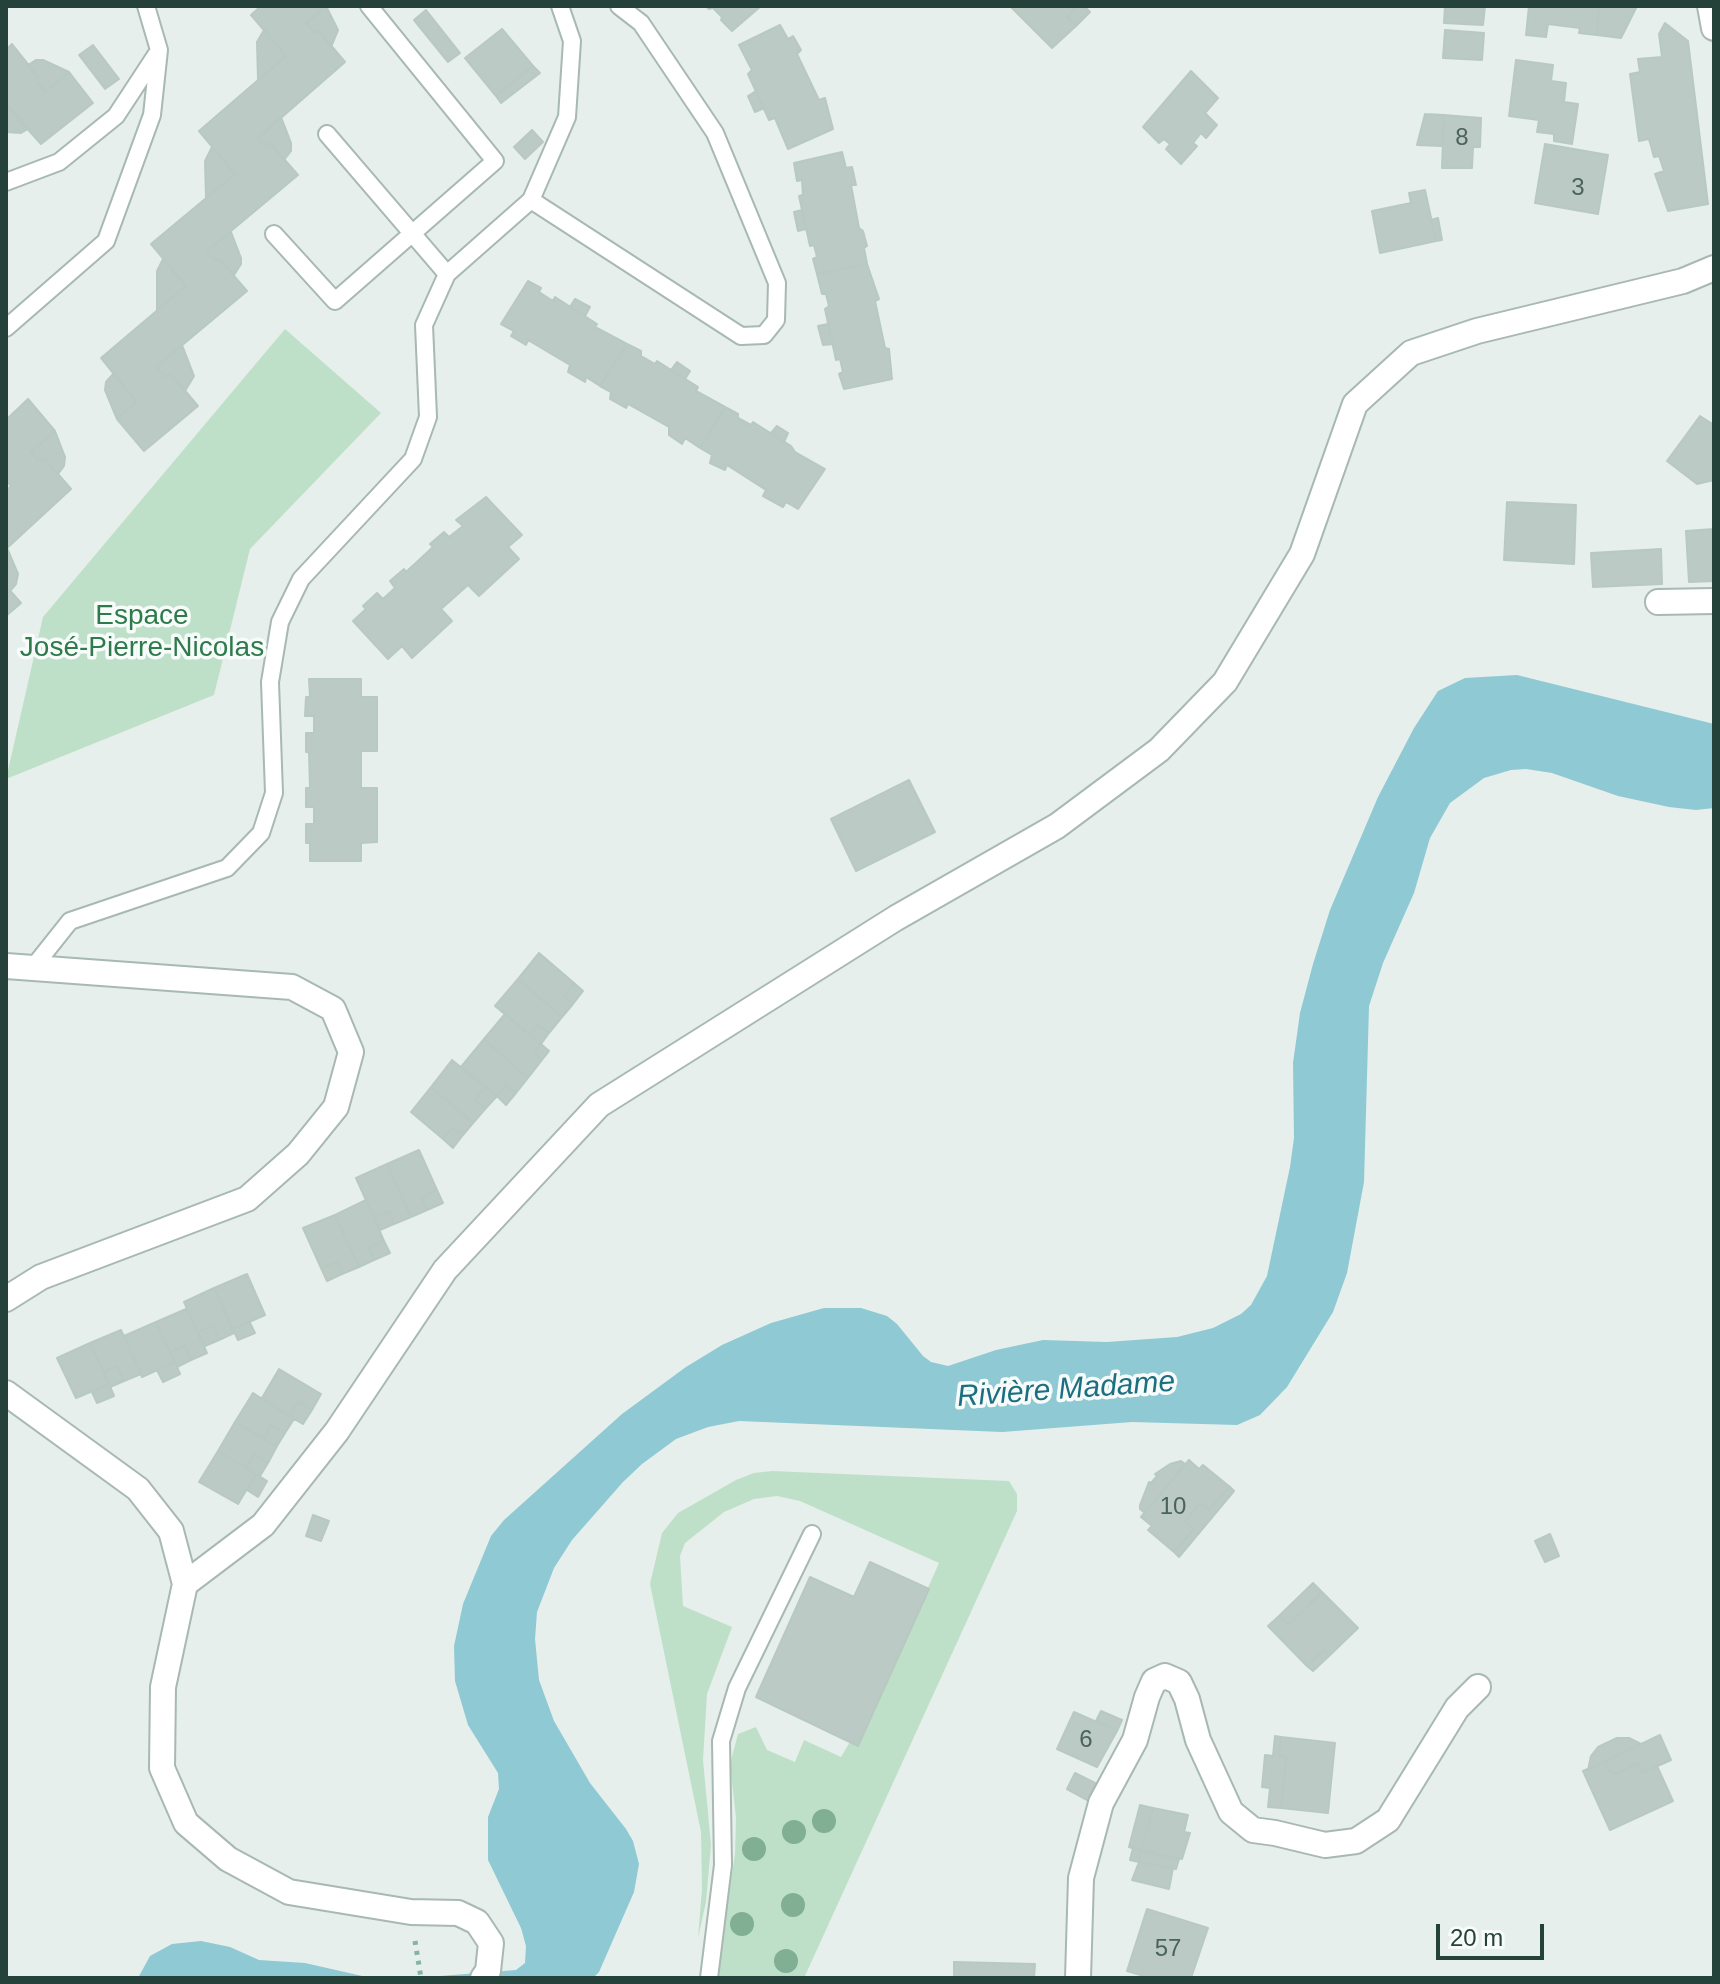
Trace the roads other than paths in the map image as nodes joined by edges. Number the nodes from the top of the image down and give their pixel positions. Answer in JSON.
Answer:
{"nodes":[{"id":1,"x":146,"y":6,"type":"edge"},
{"id":2,"x":369,"y":6,"type":"edge"},
{"id":3,"x":560,"y":6,"type":"edge"},
{"id":4,"x":619,"y":6,"type":"edge"},
{"id":5,"x":1710,"y":6,"type":"edge"},
{"id":6,"x":1714,"y":28,"type":"edge"},
{"id":7,"x":159,"y":50,"type":"junction"},
{"id":8,"x":327,"y":134,"type":"dead end"},
{"id":9,"x":6,"y":182,"type":"edge"},
{"id":10,"x":531,"y":200,"type":"junction"},
{"id":11,"x":413,"y":233,"type":"junction"},
{"id":12,"x":274,"y":234,"type":"dead end"},
{"id":13,"x":1714,"y":268,"type":"edge"},
{"id":14,"x":447,"y":274,"type":"junction"},
{"id":15,"x":6,"y":328,"type":"edge"},
{"id":16,"x":1714,"y":601,"type":"edge"},
{"id":17,"x":1658,"y":602,"type":"dead end"},
{"id":18,"x":6,"y":966,"type":"edge"},
{"id":19,"x":31,"y":970,"type":"junction"},
{"id":20,"x":6,"y":1299,"type":"edge"},
{"id":21,"x":6,"y":1394,"type":"edge"},
{"id":22,"x":812,"y":1534,"type":"dead end"},
{"id":23,"x":185,"y":1584,"type":"junction"},
{"id":24,"x":1478,"y":1687,"type":"dead end"},
{"id":25,"x":486,"y":1975,"type":"edge"},
{"id":26,"x":709,"y":1978,"type":"edge"},
{"id":27,"x":1078,"y":1978,"type":"edge"}],
"edges":[{"from":1,"to":7,"type":"lane"},
{"from":2,"to":11,"type":"lane"},
{"from":3,"to":10,"type":"lane"},
{"from":4,"to":10,"type":"lane"},
{"from":5,"to":6,"type":"street"},
{"from":7,"to":9,"type":"lane"},
{"from":7,"to":15,"type":"lane"},
{"from":8,"to":11,"type":"lane"},
{"from":10,"to":14,"type":"lane"},
{"from":11,"to":12,"type":"lane"},
{"from":11,"to":14,"type":"lane"},
{"from":13,"to":23,"type":"street"},
{"from":14,"to":19,"type":"lane"},
{"from":16,"to":17,"type":"street"},
{"from":18,"to":19,"type":"street"},
{"from":19,"to":20,"type":"street"},
{"from":21,"to":23,"type":"street"},
{"from":22,"to":26,"type":"lane"},
{"from":23,"to":25,"type":"street"},
{"from":24,"to":27,"type":"street"}]}
